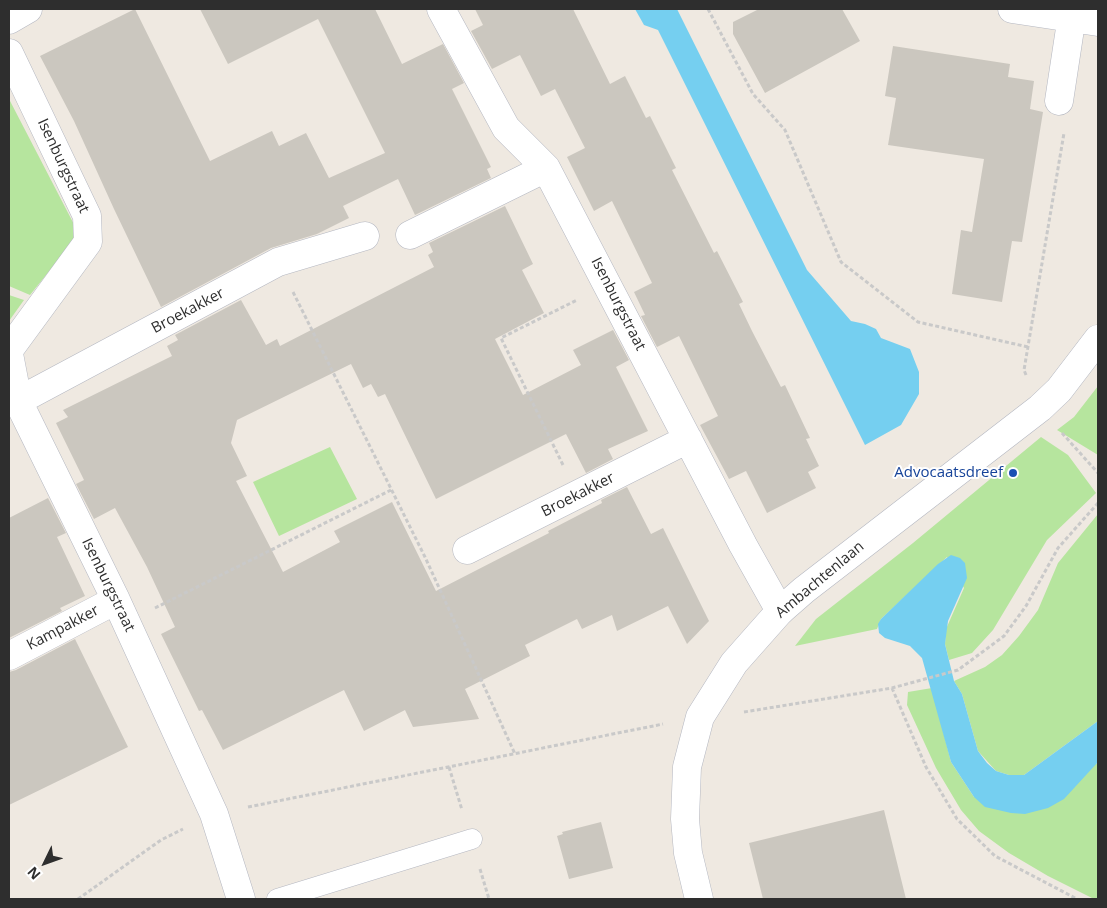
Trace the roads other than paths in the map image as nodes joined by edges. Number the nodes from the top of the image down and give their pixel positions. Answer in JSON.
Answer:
{"nodes":[{"id":1,"x":28,"y":9,"type":"edge"},
{"id":2,"x":442,"y":9,"type":"edge"},
{"id":3,"x":1012,"y":9,"type":"edge"},
{"id":4,"x":1072,"y":13,"type":"edge"},
{"id":5,"x":9,"y":20,"type":"edge"},
{"id":6,"x":1098,"y":22,"type":"edge"},
{"id":7,"x":9,"y":53,"type":"edge"},
{"id":8,"x":1059,"y":100,"type":"road end"},
{"id":9,"x":546,"y":168,"type":"junction"},
{"id":10,"x":410,"y":235,"type":"dead end"},
{"id":11,"x":365,"y":236,"type":"dead end"},
{"id":12,"x":1098,"y":339,"type":"edge"},
{"id":13,"x":9,"y":352,"type":"edge"},
{"id":14,"x":18,"y":401,"type":"junction"},
{"id":15,"x":688,"y":439,"type":"junction"},
{"id":16,"x":468,"y":550,"type":"dead end"},
{"id":17,"x":121,"y":611,"type":"junction"},
{"id":18,"x":780,"y":611,"type":"junction"},
{"id":19,"x":9,"y":656,"type":"edge"},
{"id":20,"x":472,"y":840,"type":"road end"},
{"id":21,"x":241,"y":899,"type":"edge"},
{"id":22,"x":277,"y":899,"type":"edge"},
{"id":23,"x":699,"y":899,"type":"edge"}],
"edges":[{"from":1,"to":5,"type":"street"},
{"from":2,"to":9,"type":"street","name":"Isenburgstraat"},
{"from":3,"to":4,"type":"street"},
{"from":4,"to":6,"type":"street"},
{"from":4,"to":8,"type":"street"},
{"from":7,"to":13,"type":"street","name":"Isenburgstraat"},
{"from":9,"to":10,"type":"street"},
{"from":9,"to":15,"type":"street","name":"Isenburgstraat"},
{"from":11,"to":14,"type":"street","name":"Broekakker"},
{"from":12,"to":18,"type":"street","name":"Ambachtenlaan"},
{"from":13,"to":14,"type":"street","name":"Isenburgstraat"},
{"from":14,"to":17,"type":"street","name":"Isenburgstraat"},
{"from":15,"to":16,"type":"street","name":"Broekakker"},
{"from":15,"to":18,"type":"street","name":"Isenburgstraat"},
{"from":17,"to":19,"type":"street","name":"Kampakker"},
{"from":17,"to":21,"type":"street","name":"Isenburgstraat"},
{"from":18,"to":23,"type":"street","name":"Ambachtenlaan"},
{"from":20,"to":22,"type":"lane"}]}
